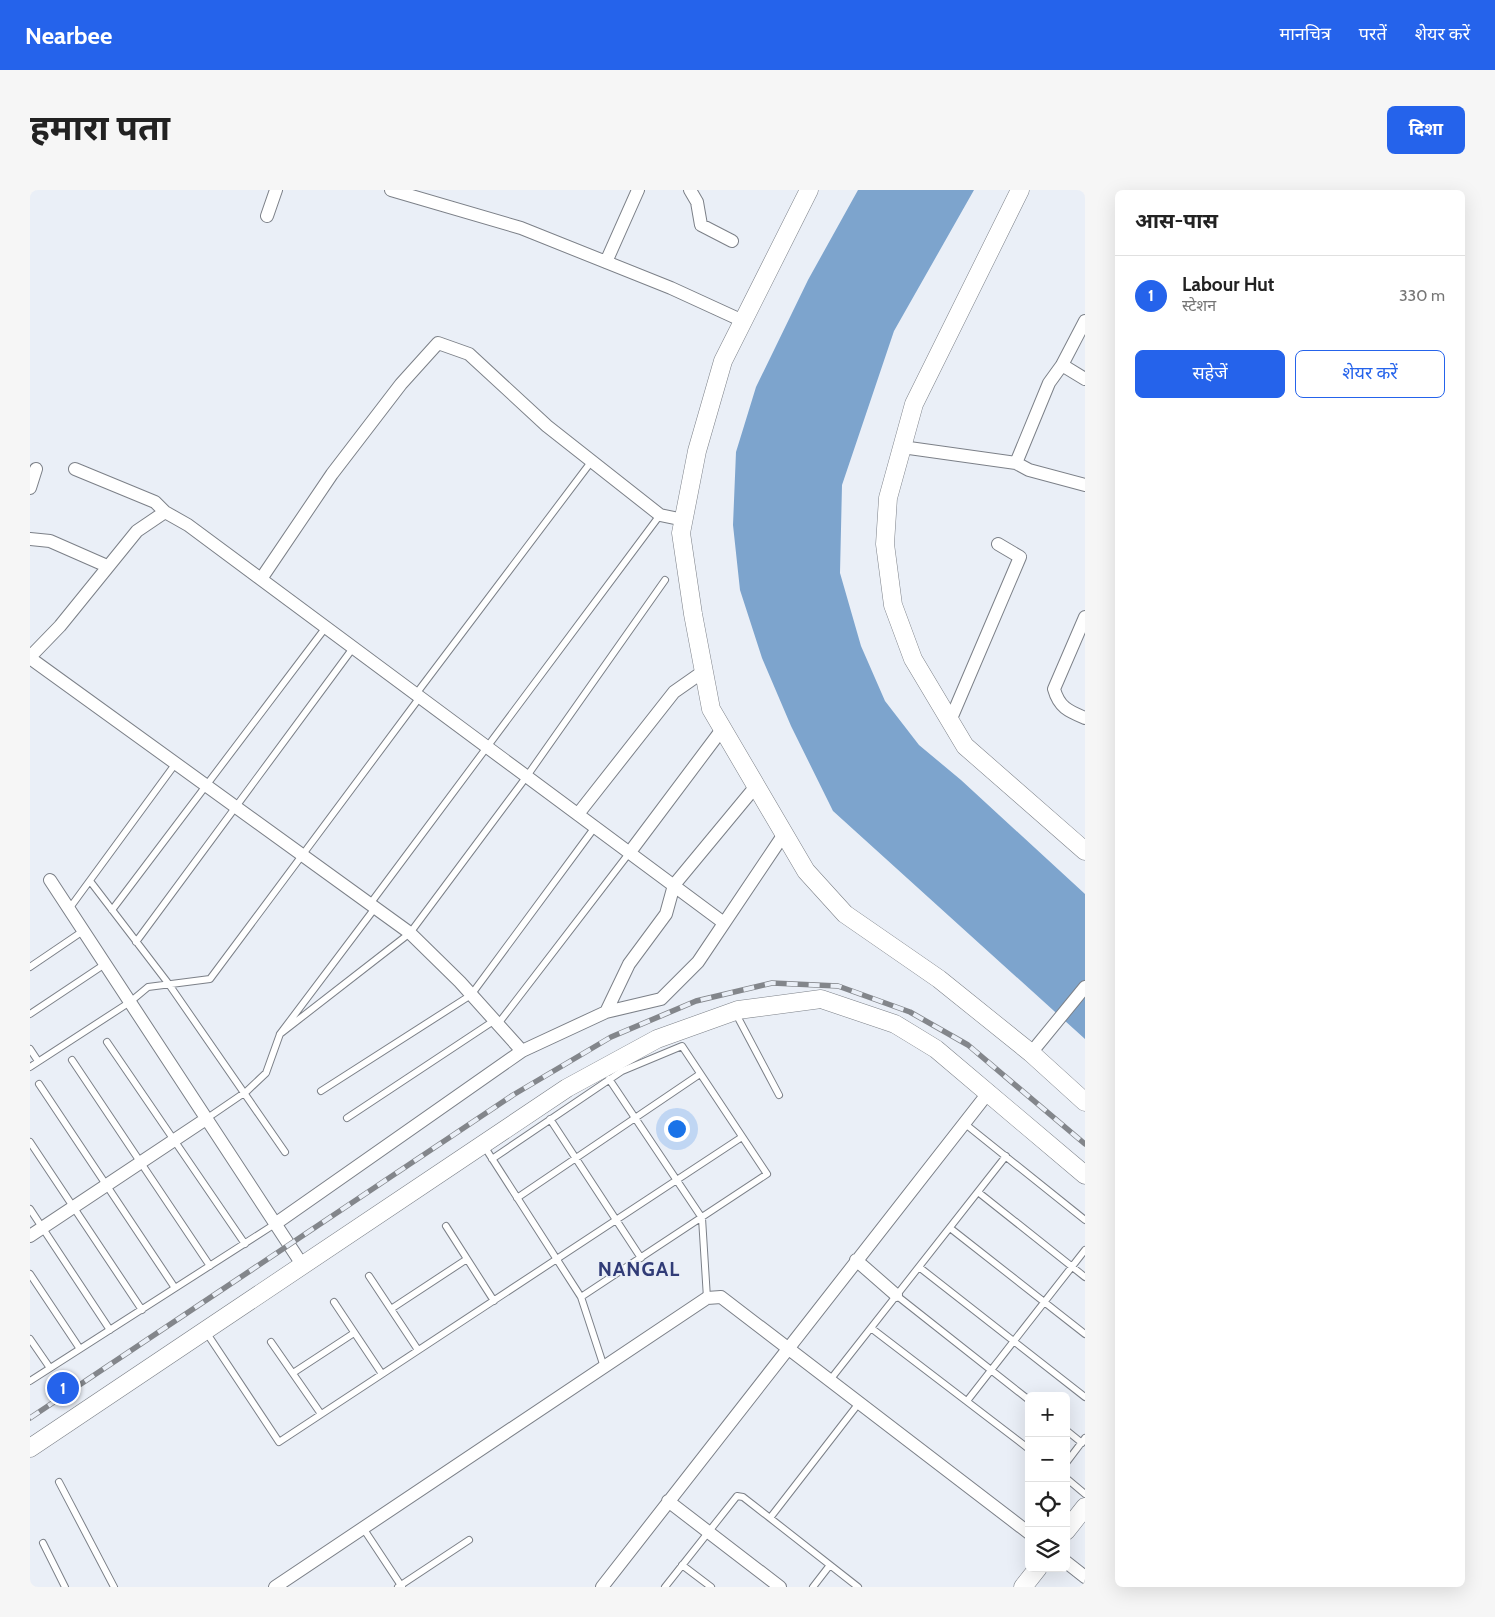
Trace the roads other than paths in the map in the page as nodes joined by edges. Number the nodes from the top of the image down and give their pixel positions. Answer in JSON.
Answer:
{"nodes":[{"id":1,"x":276,"y":190,"type":"edge"},
{"id":2,"x":391,"y":190,"type":"edge"},
{"id":3,"x":638,"y":190,"type":"edge"},
{"id":4,"x":690,"y":190,"type":"edge"},
{"id":5,"x":809,"y":190,"type":"edge"},
{"id":6,"x":1020,"y":190,"type":"edge"},
{"id":7,"x":268,"y":216,"type":"dead end"},
{"id":8,"x":732,"y":241,"type":"dead end"},
{"id":9,"x":606,"y":262,"type":"junction"},
{"id":10,"x":743,"y":321,"type":"junction"},
{"id":11,"x":1085,"y":322,"type":"edge"},
{"id":12,"x":1062,"y":365,"type":"junction"},
{"id":13,"x":1085,"y":379,"type":"edge"},
{"id":14,"x":902,"y":447,"type":"junction"},
{"id":15,"x":591,"y":462,"type":"junction"},
{"id":16,"x":1016,"y":463,"type":"junction"},
{"id":17,"x":36,"y":469,"type":"dead end"},
{"id":18,"x":75,"y":469,"type":"dead end"},
{"id":19,"x":1085,"y":485,"type":"edge"},
{"id":20,"x":30,"y":488,"type":"edge"},
{"id":21,"x":166,"y":512,"type":"junction"},
{"id":22,"x":660,"y":515,"type":"junction"},
{"id":23,"x":684,"y":520,"type":"junction"},
{"id":24,"x":30,"y":539,"type":"edge"},
{"id":25,"x":998,"y":544,"type":"dead end"},
{"id":26,"x":107,"y":566,"type":"junction"},
{"id":27,"x":261,"y":579,"type":"junction"},
{"id":28,"x":665,"y":580,"type":"dead end"},
{"id":29,"x":1085,"y":617,"type":"edge"},
{"id":30,"x":326,"y":627,"type":"junction"},
{"id":31,"x":353,"y":648,"type":"junction"},
{"id":32,"x":30,"y":658,"type":"edge"},
{"id":33,"x":704,"y":671,"type":"junction"},
{"id":34,"x":418,"y":696,"type":"junction"},
{"id":35,"x":1085,"y":718,"type":"edge"},
{"id":36,"x":950,"y":720,"type":"junction"},
{"id":37,"x":723,"y":728,"type":"junction"},
{"id":38,"x":487,"y":747,"type":"junction"},
{"id":39,"x":176,"y":764,"type":"junction"},
{"id":40,"x":527,"y":776,"type":"junction"},
{"id":41,"x":205,"y":785,"type":"junction"},
{"id":42,"x":756,"y":786,"type":"junction"},
{"id":43,"x":236,"y":807,"type":"junction"},
{"id":44,"x":578,"y":814,"type":"junction"},
{"id":45,"x":595,"y":827,"type":"junction"},
{"id":46,"x":784,"y":834,"type":"junction"},
{"id":47,"x":630,"y":852,"type":"junction"},
{"id":48,"x":1085,"y":852,"type":"edge"},
{"id":49,"x":301,"y":855,"type":"junction"},
{"id":50,"x":50,"y":880,"type":"dead end"},
{"id":51,"x":90,"y":881,"type":"junction"},
{"id":52,"x":674,"y":885,"type":"junction"},
{"id":53,"x":373,"y":906,"type":"junction"},
{"id":54,"x":69,"y":909,"type":"junction"},
{"id":55,"x":112,"y":910,"type":"junction"},
{"id":56,"x":724,"y":923,"type":"junction"},
{"id":57,"x":83,"y":930,"type":"junction"},
{"id":58,"x":410,"y":933,"type":"junction"},
{"id":59,"x":136,"y":942,"type":"junction"},
{"id":60,"x":105,"y":964,"type":"junction"},
{"id":61,"x":30,"y":967,"type":"edge"},
{"id":62,"x":168,"y":983,"type":"junction"},
{"id":63,"x":1085,"y":987,"type":"edge"},
{"id":64,"x":471,"y":994,"type":"junction"},
{"id":65,"x":130,"y":1002,"type":"junction"},
{"id":66,"x":734,"y":1011,"type":"junction"},
{"id":67,"x":606,"y":1012,"type":"junction"},
{"id":68,"x":30,"y":1014,"type":"edge"},
{"id":69,"x":496,"y":1022,"type":"junction"},
{"id":70,"x":280,"y":1034,"type":"junction"},
{"id":71,"x":107,"y":1042,"type":"dead end"},
{"id":72,"x":30,"y":1049,"type":"edge"},
{"id":73,"x":522,"y":1051,"type":"junction"},
{"id":74,"x":1031,"y":1053,"type":"junction"},
{"id":75,"x":72,"y":1060,"type":"dead end"},
{"id":76,"x":38,"y":1062,"type":"junction"},
{"id":77,"x":30,"y":1067,"type":"edge"},
{"id":78,"x":700,"y":1074,"type":"junction"},
{"id":79,"x":609,"y":1079,"type":"junction"},
{"id":80,"x":39,"y":1084,"type":"dead end"},
{"id":81,"x":321,"y":1091,"type":"dead end"},
{"id":82,"x":244,"y":1093,"type":"junction"},
{"id":83,"x":988,"y":1093,"type":"junction"},
{"id":84,"x":779,"y":1095,"type":"dead end"},
{"id":85,"x":1085,"y":1102,"type":"edge"},
{"id":86,"x":347,"y":1118,"type":"dead end"},
{"id":87,"x":635,"y":1118,"type":"junction"},
{"id":88,"x":206,"y":1119,"type":"junction"},
{"id":89,"x":550,"y":1119,"type":"junction"},
{"id":90,"x":964,"y":1123,"type":"junction"},
{"id":91,"x":742,"y":1137,"type":"junction"},
{"id":92,"x":174,"y":1140,"type":"junction"},
{"id":93,"x":30,"y":1142,"type":"edge"},
{"id":94,"x":285,"y":1152,"type":"dead end"},
{"id":95,"x":487,"y":1152,"type":"junction"},
{"id":96,"x":1006,"y":1156,"type":"junction"},
{"id":97,"x":576,"y":1159,"type":"junction"},
{"id":98,"x":141,"y":1163,"type":"junction"},
{"id":99,"x":1085,"y":1175,"type":"edge"},
{"id":100,"x":677,"y":1180,"type":"junction"},
{"id":101,"x":107,"y":1186,"type":"junction"},
{"id":102,"x":978,"y":1192,"type":"junction"},
{"id":103,"x":517,"y":1198,"type":"junction"},
{"id":104,"x":74,"y":1208,"type":"junction"},
{"id":105,"x":30,"y":1209,"type":"edge"},
{"id":106,"x":702,"y":1218,"type":"junction"},
{"id":107,"x":616,"y":1220,"type":"junction"},
{"id":108,"x":1085,"y":1220,"type":"edge"},
{"id":109,"x":275,"y":1224,"type":"junction"},
{"id":110,"x":446,"y":1226,"type":"dead end"},
{"id":111,"x":42,"y":1228,"type":"junction"},
{"id":112,"x":950,"y":1228,"type":"junction"},
{"id":113,"x":30,"y":1236,"type":"edge"},
{"id":114,"x":245,"y":1244,"type":"junction"},
{"id":115,"x":1085,"y":1250,"type":"edge"},
{"id":116,"x":641,"y":1258,"type":"junction"},
{"id":117,"x":467,"y":1259,"type":"junction"},
{"id":118,"x":556,"y":1259,"type":"junction"},
{"id":119,"x":856,"y":1260,"type":"junction"},
{"id":120,"x":210,"y":1266,"type":"junction"},
{"id":121,"x":302,"y":1266,"type":"junction"},
{"id":122,"x":1072,"y":1266,"type":"junction"},
{"id":123,"x":919,"y":1267,"type":"junction"},
{"id":124,"x":30,"y":1274,"type":"edge"},
{"id":125,"x":369,"y":1276,"type":"dead end"},
{"id":126,"x":1085,"y":1277,"type":"edge"},
{"id":127,"x":175,"y":1288,"type":"junction"},
{"id":128,"x":896,"y":1295,"type":"junction"},
{"id":129,"x":581,"y":1297,"type":"junction"},
{"id":130,"x":707,"y":1298,"type":"junction"},
{"id":131,"x":494,"y":1301,"type":"junction"},
{"id":132,"x":334,"y":1302,"type":"dead end"},
{"id":133,"x":1044,"y":1302,"type":"junction"},
{"id":134,"x":391,"y":1309,"type":"junction"},
{"id":135,"x":142,"y":1310,"type":"junction"},
{"id":136,"x":871,"y":1328,"type":"junction"},
{"id":137,"x":110,"y":1330,"type":"junction"},
{"id":138,"x":205,"y":1331,"type":"junction"},
{"id":139,"x":354,"y":1333,"type":"junction"},
{"id":140,"x":1085,"y":1334,"type":"edge"},
{"id":141,"x":30,"y":1339,"type":"edge"},
{"id":142,"x":1014,"y":1341,"type":"junction"},
{"id":143,"x":272,"y":1342,"type":"dead end"},
{"id":144,"x":788,"y":1348,"type":"junction"},
{"id":145,"x":80,"y":1349,"type":"junction"},
{"id":146,"x":418,"y":1350,"type":"junction"},
{"id":147,"x":604,"y":1367,"type":"junction"},
{"id":148,"x":50,"y":1368,"type":"junction"},
{"id":149,"x":991,"y":1371,"type":"junction"},
{"id":150,"x":293,"y":1373,"type":"junction"},
{"id":151,"x":382,"y":1374,"type":"junction"},
{"id":152,"x":30,"y":1380,"type":"edge"},
{"id":153,"x":830,"y":1380,"type":"junction"},
{"id":154,"x":1025,"y":1397,"type":"edge"},
{"id":155,"x":1085,"y":1397,"type":"edge"},
{"id":156,"x":967,"y":1401,"type":"junction"},
{"id":157,"x":859,"y":1403,"type":"junction"},
{"id":158,"x":321,"y":1414,"type":"junction"},
{"id":159,"x":1070,"y":1432,"type":"edge"},
{"id":160,"x":1083,"y":1440,"type":"edge"},
{"id":161,"x":1025,"y":1446,"type":"edge"},
{"id":162,"x":30,"y":1448,"type":"edge"},
{"id":163,"x":1070,"y":1457,"type":"edge"},
{"id":164,"x":1070,"y":1481,"type":"edge"},
{"id":165,"x":59,"y":1482,"type":"dead end"},
{"id":166,"x":1085,"y":1494,"type":"edge"},
{"id":167,"x":668,"y":1501,"type":"junction"},
{"id":168,"x":1083,"y":1512,"type":"edge"},
{"id":169,"x":770,"y":1518,"type":"junction"},
{"id":170,"x":1070,"y":1527,"type":"edge"},
{"id":171,"x":363,"y":1528,"type":"junction"},
{"id":172,"x":1025,"y":1529,"type":"edge"},
{"id":173,"x":707,"y":1531,"type":"junction"},
{"id":174,"x":469,"y":1540,"type":"dead end"},
{"id":175,"x":43,"y":1543,"type":"dead end"},
{"id":176,"x":1070,"y":1564,"type":"edge"},
{"id":177,"x":682,"y":1565,"type":"junction"},
{"id":178,"x":830,"y":1565,"type":"junction"},
{"id":179,"x":1035,"y":1572,"type":"edge"},
{"id":180,"x":1084,"y":1573,"type":"edge"},
{"id":181,"x":400,"y":1586,"type":"edge"},
{"id":182,"x":65,"y":1587,"type":"edge"},
{"id":183,"x":114,"y":1587,"type":"edge"},
{"id":184,"x":275,"y":1587,"type":"edge"},
{"id":185,"x":602,"y":1587,"type":"edge"},
{"id":186,"x":665,"y":1587,"type":"edge"},
{"id":187,"x":710,"y":1587,"type":"edge"},
{"id":188,"x":780,"y":1587,"type":"edge"},
{"id":189,"x":813,"y":1587,"type":"edge"},
{"id":190,"x":858,"y":1587,"type":"edge"},
{"id":191,"x":1024,"y":1587,"type":"edge"}],
"edges":[{"from":1,"to":7,"type":"street"},
{"from":2,"to":9,"type":"street"},
{"from":3,"to":9,"type":"street"},
{"from":4,"to":8,"type":"street"},
{"from":5,"to":10,"type":"street"},
{"from":6,"to":14,"type":"street"},
{"from":9,"to":10,"type":"street"},
{"from":10,"to":23,"type":"street"},
{"from":11,"to":12,"type":"street"},
{"from":12,"to":13,"type":"street"},
{"from":12,"to":16,"type":"street"},
{"from":14,"to":16,"type":"street"},
{"from":14,"to":36,"type":"street"},
{"from":15,"to":22,"type":"street"},
{"from":15,"to":27,"type":"street"},
{"from":15,"to":34,"type":"lane"},
{"from":16,"to":19,"type":"street"},
{"from":17,"to":20,"type":"street"},
{"from":18,"to":21,"type":"street"},
{"from":21,"to":26,"type":"street"},
{"from":21,"to":27,"type":"street"},
{"from":22,"to":23,"type":"street"},
{"from":22,"to":38,"type":"lane"},
{"from":23,"to":33,"type":"street"},
{"from":24,"to":26,"type":"street"},
{"from":25,"to":36,"type":"street"},
{"from":26,"to":32,"type":"street"},
{"from":27,"to":30,"type":"street"},
{"from":28,"to":40,"type":"lane"},
{"from":29,"to":35,"type":"street"},
{"from":30,"to":31,"type":"street"},
{"from":30,"to":41,"type":"lane"},
{"from":31,"to":34,"type":"street"},
{"from":31,"to":43,"type":"lane"},
{"from":32,"to":39,"type":"street"},
{"from":33,"to":37,"type":"street"},
{"from":33,"to":44,"type":"street"},
{"from":34,"to":38,"type":"street"},
{"from":34,"to":49,"type":"lane"},
{"from":36,"to":48,"type":"street"},
{"from":37,"to":42,"type":"street"},
{"from":37,"to":47,"type":"street"},
{"from":38,"to":40,"type":"street"},
{"from":38,"to":53,"type":"lane"},
{"from":39,"to":41,"type":"street"},
{"from":39,"to":51,"type":"lane"},
{"from":40,"to":44,"type":"street"},
{"from":40,"to":58,"type":"lane"},
{"from":41,"to":43,"type":"street"},
{"from":41,"to":55,"type":"lane"},
{"from":42,"to":46,"type":"street"},
{"from":42,"to":52,"type":"street"},
{"from":43,"to":49,"type":"street"},
{"from":43,"to":59,"type":"lane"},
{"from":44,"to":45,"type":"street"},
{"from":45,"to":47,"type":"street"},
{"from":45,"to":64,"type":"lane"},
{"from":46,"to":56,"type":"street"},
{"from":46,"to":74,"type":"street"},
{"from":47,"to":52,"type":"street"},
{"from":47,"to":69,"type":"lane"},
{"from":49,"to":53,"type":"street"},
{"from":49,"to":62,"type":"lane"},
{"from":50,"to":54,"type":"street"},
{"from":51,"to":54,"type":"lane"},
{"from":51,"to":55,"type":"lane"},
{"from":52,"to":56,"type":"street"},
{"from":52,"to":67,"type":"street"},
{"from":53,"to":58,"type":"street"},
{"from":53,"to":70,"type":"lane"},
{"from":54,"to":57,"type":"street"},
{"from":55,"to":59,"type":"lane"},
{"from":56,"to":67,"type":"street"},
{"from":57,"to":60,"type":"street"},
{"from":57,"to":61,"type":"lane"},
{"from":58,"to":64,"type":"street"},
{"from":58,"to":70,"type":"lane"},
{"from":59,"to":62,"type":"lane"},
{"from":60,"to":65,"type":"street"},
{"from":60,"to":68,"type":"lane"},
{"from":62,"to":65,"type":"lane"},
{"from":62,"to":82,"type":"lane"},
{"from":63,"to":74,"type":"street"},
{"from":64,"to":69,"type":"street"},
{"from":64,"to":81,"type":"lane"},
{"from":65,"to":76,"type":"lane"},
{"from":65,"to":88,"type":"street"},
{"from":66,"to":83,"type":"street"},
{"from":66,"to":84,"type":"lane"},
{"from":66,"to":95,"type":"street"},
{"from":67,"to":73,"type":"street"},
{"from":69,"to":73,"type":"street"},
{"from":69,"to":86,"type":"lane"},
{"from":70,"to":82,"type":"lane"},
{"from":71,"to":92,"type":"lane"},
{"from":72,"to":76,"type":"lane"},
{"from":73,"to":109,"type":"street"},
{"from":74,"to":85,"type":"street"},
{"from":75,"to":98,"type":"lane"},
{"from":76,"to":77,"type":"lane"},
{"from":78,"to":79,"type":"lane"},
{"from":78,"to":87,"type":"lane"},
{"from":78,"to":91,"type":"lane"},
{"from":79,"to":87,"type":"lane"},
{"from":79,"to":89,"type":"lane"},
{"from":80,"to":101,"type":"lane"},
{"from":82,"to":88,"type":"lane"},
{"from":82,"to":94,"type":"lane"},
{"from":83,"to":90,"type":"street"},
{"from":83,"to":99,"type":"street"},
{"from":87,"to":97,"type":"lane"},
{"from":87,"to":100,"type":"lane"},
{"from":88,"to":92,"type":"street"},
{"from":88,"to":109,"type":"street"},
{"from":89,"to":95,"type":"lane"},
{"from":89,"to":97,"type":"lane"},
{"from":90,"to":96,"type":"lane"},
{"from":90,"to":119,"type":"street"},
{"from":91,"to":100,"type":"lane"},
{"from":91,"to":106,"type":"lane"},
{"from":92,"to":98,"type":"street"},
{"from":92,"to":114,"type":"lane"},
{"from":93,"to":104,"type":"lane"},
{"from":95,"to":103,"type":"lane"},
{"from":95,"to":121,"type":"street"},
{"from":96,"to":102,"type":"lane"},
{"from":96,"to":108,"type":"lane"},
{"from":97,"to":103,"type":"lane"},
{"from":97,"to":107,"type":"lane"},
{"from":98,"to":101,"type":"street"},
{"from":98,"to":120,"type":"lane"},
{"from":100,"to":106,"type":"lane"},
{"from":100,"to":107,"type":"lane"},
{"from":101,"to":104,"type":"street"},
{"from":101,"to":127,"type":"lane"},
{"from":102,"to":112,"type":"lane"},
{"from":102,"to":122,"type":"lane"},
{"from":103,"to":118,"type":"lane"},
{"from":104,"to":111,"type":"street"},
{"from":104,"to":135,"type":"lane"},
{"from":105,"to":111,"type":"lane"},
{"from":106,"to":116,"type":"lane"},
{"from":106,"to":130,"type":"lane"},
{"from":107,"to":116,"type":"lane"},
{"from":107,"to":118,"type":"lane"},
{"from":109,"to":114,"type":"lane"},
{"from":109,"to":121,"type":"street"},
{"from":110,"to":117,"type":"lane"},
{"from":111,"to":113,"type":"street"},
{"from":111,"to":137,"type":"lane"},
{"from":112,"to":123,"type":"lane"},
{"from":112,"to":133,"type":"lane"},
{"from":114,"to":120,"type":"lane"},
{"from":115,"to":122,"type":"lane"},
{"from":116,"to":129,"type":"lane"},
{"from":117,"to":131,"type":"lane"},
{"from":117,"to":134,"type":"lane"},
{"from":118,"to":129,"type":"lane"},
{"from":118,"to":131,"type":"lane"},
{"from":119,"to":128,"type":"street"},
{"from":119,"to":144,"type":"street"},
{"from":120,"to":127,"type":"lane"},
{"from":121,"to":138,"type":"street"},
{"from":122,"to":126,"type":"lane"},
{"from":122,"to":133,"type":"lane"},
{"from":123,"to":128,"type":"lane"},
{"from":123,"to":142,"type":"lane"},
{"from":124,"to":145,"type":"lane"},
{"from":125,"to":134,"type":"lane"},
{"from":127,"to":135,"type":"lane"},
{"from":128,"to":136,"type":"lane"},
{"from":128,"to":149,"type":"lane"},
{"from":129,"to":147,"type":"lane"},
{"from":130,"to":144,"type":"street"},
{"from":130,"to":147,"type":"street"},
{"from":131,"to":146,"type":"lane"},
{"from":132,"to":139,"type":"lane"},
{"from":133,"to":140,"type":"lane"},
{"from":133,"to":142,"type":"lane"},
{"from":134,"to":146,"type":"lane"},
{"from":135,"to":137,"type":"lane"},
{"from":136,"to":153,"type":"lane"},
{"from":136,"to":156,"type":"lane"},
{"from":137,"to":145,"type":"lane"},
{"from":138,"to":158,"type":"lane"},
{"from":138,"to":162,"type":"street"},
{"from":139,"to":150,"type":"lane"},
{"from":139,"to":151,"type":"lane"},
{"from":141,"to":148,"type":"lane"},
{"from":142,"to":149,"type":"lane"},
{"from":142,"to":155,"type":"lane"},
{"from":143,"to":150,"type":"lane"},
{"from":144,"to":153,"type":"street"},
{"from":144,"to":167,"type":"street"},
{"from":145,"to":148,"type":"lane"},
{"from":146,"to":151,"type":"lane"},
{"from":147,"to":171,"type":"street"},
{"from":148,"to":152,"type":"lane"},
{"from":149,"to":154,"type":"lane"},
{"from":149,"to":156,"type":"lane"},
{"from":150,"to":158,"type":"lane"},
{"from":151,"to":158,"type":"lane"},
{"from":153,"to":157,"type":"street"},
{"from":156,"to":161,"type":"lane"},
{"from":157,"to":169,"type":"lane"},
{"from":157,"to":172,"type":"street"},
{"from":159,"to":160,"type":"lane"},
{"from":160,"to":163,"type":"lane"},
{"from":164,"to":166,"type":"lane"},
{"from":165,"to":183,"type":"lane"},
{"from":167,"to":173,"type":"street"},
{"from":167,"to":185,"type":"street"},
{"from":168,"to":170,"type":"street"},
{"from":169,"to":173,"type":"lane"},
{"from":169,"to":178,"type":"lane"},
{"from":171,"to":181,"type":"lane"},
{"from":171,"to":184,"type":"street"},
{"from":173,"to":177,"type":"lane"},
{"from":173,"to":188,"type":"street"},
{"from":174,"to":181,"type":"lane"},
{"from":175,"to":182,"type":"lane"},
{"from":176,"to":180,"type":"street"},
{"from":177,"to":186,"type":"lane"},
{"from":177,"to":187,"type":"lane"},
{"from":178,"to":189,"type":"lane"},
{"from":178,"to":190,"type":"lane"},
{"from":179,"to":191,"type":"street"}]}
